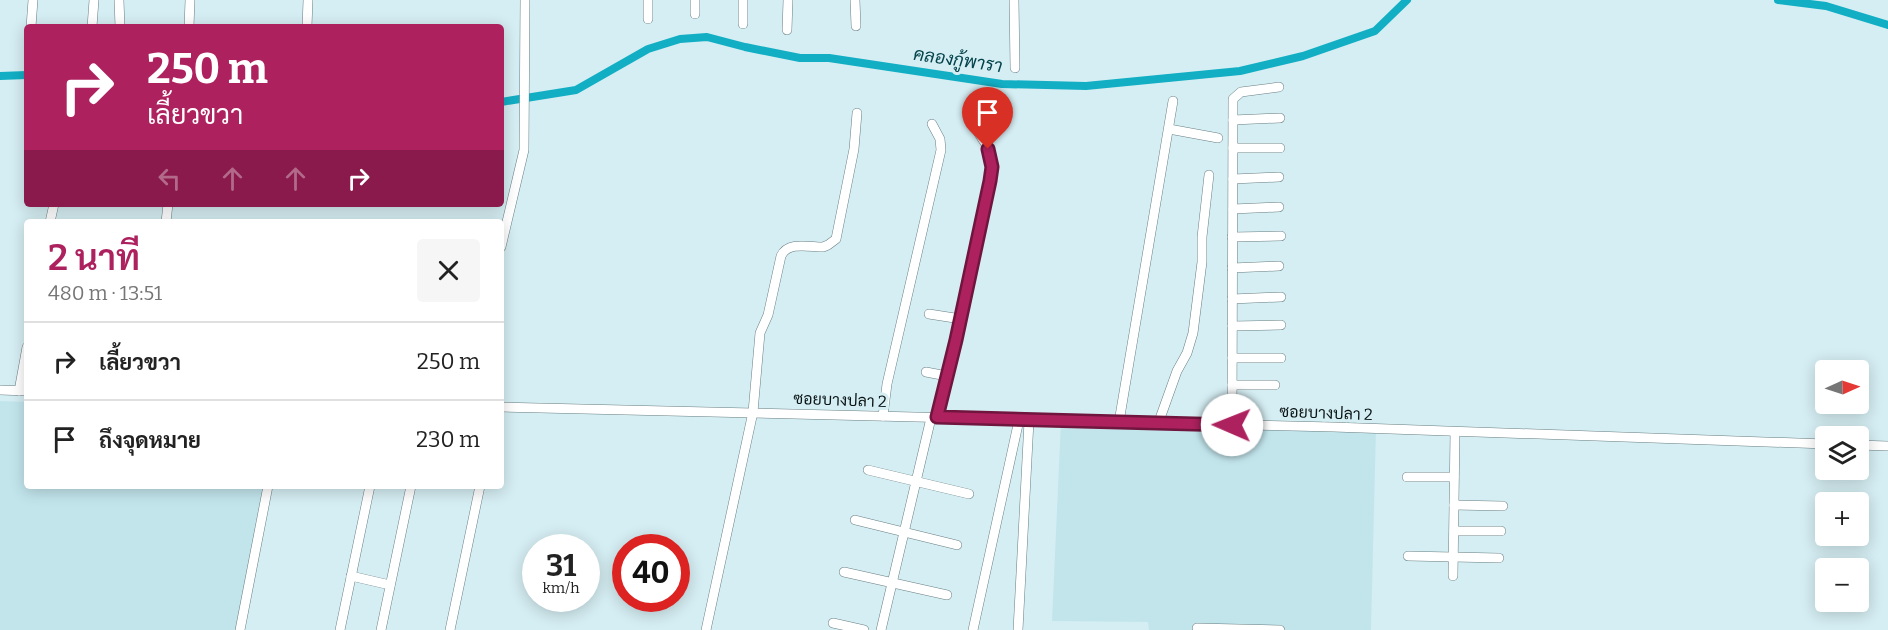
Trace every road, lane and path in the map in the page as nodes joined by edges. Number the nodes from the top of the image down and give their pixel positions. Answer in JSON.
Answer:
{"nodes":[{"id":1,"x":33,"y":0,"type":"edge"},
{"id":2,"x":94,"y":0,"type":"edge"},
{"id":3,"x":119,"y":0,"type":"edge"},
{"id":4,"x":190,"y":0,"type":"edge"},
{"id":5,"x":308,"y":0,"type":"edge"},
{"id":6,"x":525,"y":0,"type":"edge"},
{"id":7,"x":648,"y":0,"type":"edge"},
{"id":8,"x":695,"y":0,"type":"edge"},
{"id":9,"x":743,"y":0,"type":"edge"},
{"id":10,"x":788,"y":0,"type":"edge"},
{"id":11,"x":855,"y":0,"type":"edge"},
{"id":12,"x":1014,"y":0,"type":"edge"},
{"id":13,"x":695,"y":14,"type":"dead end"},
{"id":14,"x":648,"y":19,"type":"dead end"},
{"id":15,"x":31,"y":24,"type":"edge"},
{"id":16,"x":92,"y":24,"type":"edge"},
{"id":17,"x":120,"y":24,"type":"edge"},
{"id":18,"x":189,"y":24,"type":"edge"},
{"id":19,"x":307,"y":24,"type":"edge"},
{"id":20,"x":743,"y":24,"type":"dead end"},
{"id":21,"x":856,"y":26,"type":"dead end"},
{"id":22,"x":787,"y":30,"type":"dead end"},
{"id":23,"x":1016,"y":68,"type":"dead end"},
{"id":24,"x":1279,"y":87,"type":"dead end"},
{"id":25,"x":1173,"y":101,"type":"dead end"},
{"id":26,"x":857,"y":113,"type":"dead end"},
{"id":27,"x":1280,"y":118,"type":"dead end"},
{"id":28,"x":1233,"y":120,"type":"junction"},
{"id":29,"x":932,"y":124,"type":"dead end"},
{"id":30,"x":1169,"y":129,"type":"junction"},
{"id":31,"x":978,"y":132,"type":"dead end"},
{"id":32,"x":1218,"y":138,"type":"dead end"},
{"id":33,"x":1233,"y":148,"type":"junction"},
{"id":34,"x":1280,"y":148,"type":"dead end"},
{"id":35,"x":1209,"y":174,"type":"dead end"},
{"id":36,"x":1278,"y":177,"type":"dead end"},
{"id":37,"x":1233,"y":179,"type":"junction"},
{"id":38,"x":1279,"y":207,"type":"dead end"},
{"id":39,"x":1233,"y":209,"type":"junction"},
{"id":40,"x":504,"y":234,"type":"edge"},
{"id":41,"x":1281,"y":236,"type":"dead end"},
{"id":42,"x":1232,"y":237,"type":"junction"},
{"id":43,"x":1279,"y":266,"type":"dead end"},
{"id":44,"x":1232,"y":268,"type":"junction"},
{"id":45,"x":1281,"y":297,"type":"dead end"},
{"id":46,"x":1232,"y":299,"type":"junction"},
{"id":47,"x":929,"y":314,"type":"dead end"},
{"id":48,"x":961,"y":319,"type":"junction"},
{"id":49,"x":1281,"y":325,"type":"dead end"},
{"id":50,"x":1232,"y":327,"type":"junction"},
{"id":51,"x":1281,"y":357,"type":"dead end"},
{"id":52,"x":1232,"y":358,"type":"junction"},
{"id":53,"x":926,"y":372,"type":"dead end"},
{"id":54,"x":947,"y":376,"type":"junction"},
{"id":55,"x":1232,"y":385,"type":"junction"},
{"id":56,"x":1275,"y":386,"type":"dead end"},
{"id":57,"x":0,"y":390,"type":"edge"},
{"id":58,"x":23,"y":391,"type":"edge"},
{"id":59,"x":504,"y":407,"type":"edge"},
{"id":60,"x":753,"y":412,"type":"junction"},
{"id":61,"x":883,"y":416,"type":"junction"},
{"id":62,"x":934,"y":417,"type":"junction"},
{"id":63,"x":1024,"y":420,"type":"junction"},
{"id":64,"x":1119,"y":422,"type":"junction"},
{"id":65,"x":1158,"y":424,"type":"junction"},
{"id":66,"x":1232,"y":425,"type":"junction"},
{"id":67,"x":1455,"y":432,"type":"junction"},
{"id":68,"x":1815,"y":444,"type":"edge"},
{"id":69,"x":1869,"y":446,"type":"edge"},
{"id":70,"x":1888,"y":446,"type":"edge"},
{"id":71,"x":1013,"y":447,"type":"junction"},
{"id":72,"x":1028,"y":448,"type":"junction"},
{"id":73,"x":868,"y":470,"type":"dead end"},
{"id":74,"x":1407,"y":477,"type":"dead end"},
{"id":75,"x":1454,"y":477,"type":"junction"},
{"id":76,"x":916,"y":482,"type":"junction"},
{"id":77,"x":267,"y":489,"type":"edge"},
{"id":78,"x":369,"y":489,"type":"edge"},
{"id":79,"x":410,"y":489,"type":"edge"},
{"id":80,"x":479,"y":489,"type":"edge"},
{"id":81,"x":969,"y":494,"type":"dead end"},
{"id":82,"x":1454,"y":505,"type":"junction"},
{"id":83,"x":1503,"y":506,"type":"dead end"},
{"id":84,"x":855,"y":520,"type":"dead end"},
{"id":85,"x":1454,"y":531,"type":"junction"},
{"id":86,"x":1501,"y":531,"type":"dead end"},
{"id":87,"x":904,"y":532,"type":"junction"},
{"id":88,"x":957,"y":545,"type":"dead end"},
{"id":89,"x":1408,"y":556,"type":"dead end"},
{"id":90,"x":1453,"y":556,"type":"junction"},
{"id":91,"x":1498,"y":558,"type":"dead end"},
{"id":92,"x":844,"y":572,"type":"dead end"},
{"id":93,"x":351,"y":576,"type":"junction"},
{"id":94,"x":1453,"y":576,"type":"dead end"},
{"id":95,"x":892,"y":584,"type":"junction"},
{"id":96,"x":390,"y":585,"type":"junction"},
{"id":97,"x":946,"y":595,"type":"dead end"},
{"id":98,"x":833,"y":623,"type":"dead end"},
{"id":99,"x":1197,"y":628,"type":"dead end"},
{"id":100,"x":1256,"y":629,"type":"edge"},
{"id":101,"x":240,"y":630,"type":"edge"},
{"id":102,"x":340,"y":630,"type":"edge"},
{"id":103,"x":381,"y":630,"type":"edge"},
{"id":104,"x":450,"y":630,"type":"edge"},
{"id":105,"x":706,"y":630,"type":"edge"},
{"id":106,"x":864,"y":630,"type":"edge"},
{"id":107,"x":881,"y":630,"type":"edge"},
{"id":108,"x":973,"y":630,"type":"edge"},
{"id":109,"x":1018,"y":630,"type":"edge"},
{"id":110,"x":1280,"y":630,"type":"edge"}],
"edges":[{"from":1,"to":15,"type":"street"},
{"from":2,"to":16,"type":"street"},
{"from":3,"to":17,"type":"street"},
{"from":4,"to":18,"type":"street"},
{"from":5,"to":19,"type":"street"},
{"from":6,"to":40,"type":"street"},
{"from":7,"to":14,"type":"street"},
{"from":8,"to":13,"type":"street"},
{"from":9,"to":20,"type":"street"},
{"from":10,"to":22,"type":"street"},
{"from":11,"to":21,"type":"street"},
{"from":12,"to":23,"type":"street"},
{"from":24,"to":28,"type":"street"},
{"from":25,"to":30,"type":"street"},
{"from":26,"to":60,"type":"street"},
{"from":27,"to":28,"type":"street"},
{"from":28,"to":33,"type":"street"},
{"from":29,"to":61,"type":"street"},
{"from":30,"to":32,"type":"street"},
{"from":30,"to":64,"type":"street"},
{"from":31,"to":48,"type":"street"},
{"from":33,"to":34,"type":"street"},
{"from":33,"to":37,"type":"street"},
{"from":35,"to":65,"type":"street"},
{"from":36,"to":37,"type":"street"},
{"from":37,"to":39,"type":"street"},
{"from":38,"to":39,"type":"street"},
{"from":39,"to":42,"type":"street"},
{"from":41,"to":42,"type":"street"},
{"from":42,"to":44,"type":"street"},
{"from":43,"to":44,"type":"street"},
{"from":44,"to":46,"type":"street"},
{"from":45,"to":46,"type":"street"},
{"from":46,"to":50,"type":"street"},
{"from":47,"to":48,"type":"street"},
{"from":48,"to":54,"type":"street"},
{"from":49,"to":50,"type":"street"},
{"from":50,"to":52,"type":"street"},
{"from":51,"to":52,"type":"street"},
{"from":52,"to":55,"type":"street"},
{"from":53,"to":54,"type":"street"},
{"from":54,"to":62,"type":"street"},
{"from":55,"to":56,"type":"street"},
{"from":55,"to":66,"type":"street"},
{"from":57,"to":58,"type":"street"},
{"from":59,"to":60,"type":"street","name":"ซอยบางปลา 2"},
{"from":60,"to":61,"type":"street","name":"ซอยบางปลา 2"},
{"from":60,"to":105,"type":"street"},
{"from":61,"to":62,"type":"street","name":"ซอยบางปลา 2"},
{"from":62,"to":63,"type":"street","name":"ซอยบางปลา 2"},
{"from":62,"to":76,"type":"street"},
{"from":63,"to":64,"type":"street","name":"ซอยบางปลา 2"},
{"from":63,"to":71,"type":"street"},
{"from":63,"to":72,"type":"street"},
{"from":64,"to":65,"type":"street","name":"ซอยบางปลา 2"},
{"from":65,"to":66,"type":"street","name":"ซอยบางปลา 2"},
{"from":66,"to":67,"type":"street","name":"ซอยบางปลา 2"},
{"from":67,"to":68,"type":"street","name":"ซอยบางปลา 2"},
{"from":67,"to":75,"type":"street"},
{"from":69,"to":70,"type":"street"},
{"from":71,"to":72,"type":"street"},
{"from":71,"to":108,"type":"street"},
{"from":72,"to":109,"type":"street"},
{"from":73,"to":76,"type":"street"},
{"from":74,"to":75,"type":"street"},
{"from":75,"to":82,"type":"street"},
{"from":76,"to":81,"type":"street"},
{"from":76,"to":87,"type":"street"},
{"from":77,"to":101,"type":"street"},
{"from":78,"to":93,"type":"street"},
{"from":79,"to":96,"type":"street"},
{"from":80,"to":104,"type":"street"},
{"from":82,"to":83,"type":"street"},
{"from":82,"to":85,"type":"street"},
{"from":84,"to":87,"type":"street"},
{"from":85,"to":86,"type":"street"},
{"from":85,"to":90,"type":"street"},
{"from":87,"to":88,"type":"street"},
{"from":87,"to":95,"type":"street"},
{"from":89,"to":90,"type":"street"},
{"from":90,"to":91,"type":"street"},
{"from":90,"to":94,"type":"street"},
{"from":92,"to":95,"type":"street"},
{"from":93,"to":96,"type":"street"},
{"from":93,"to":102,"type":"street"},
{"from":95,"to":97,"type":"street"},
{"from":95,"to":107,"type":"street"},
{"from":96,"to":103,"type":"street"},
{"from":98,"to":106,"type":"street"},
{"from":99,"to":100,"type":"street"},
{"from":100,"to":110,"type":"street"}]}
